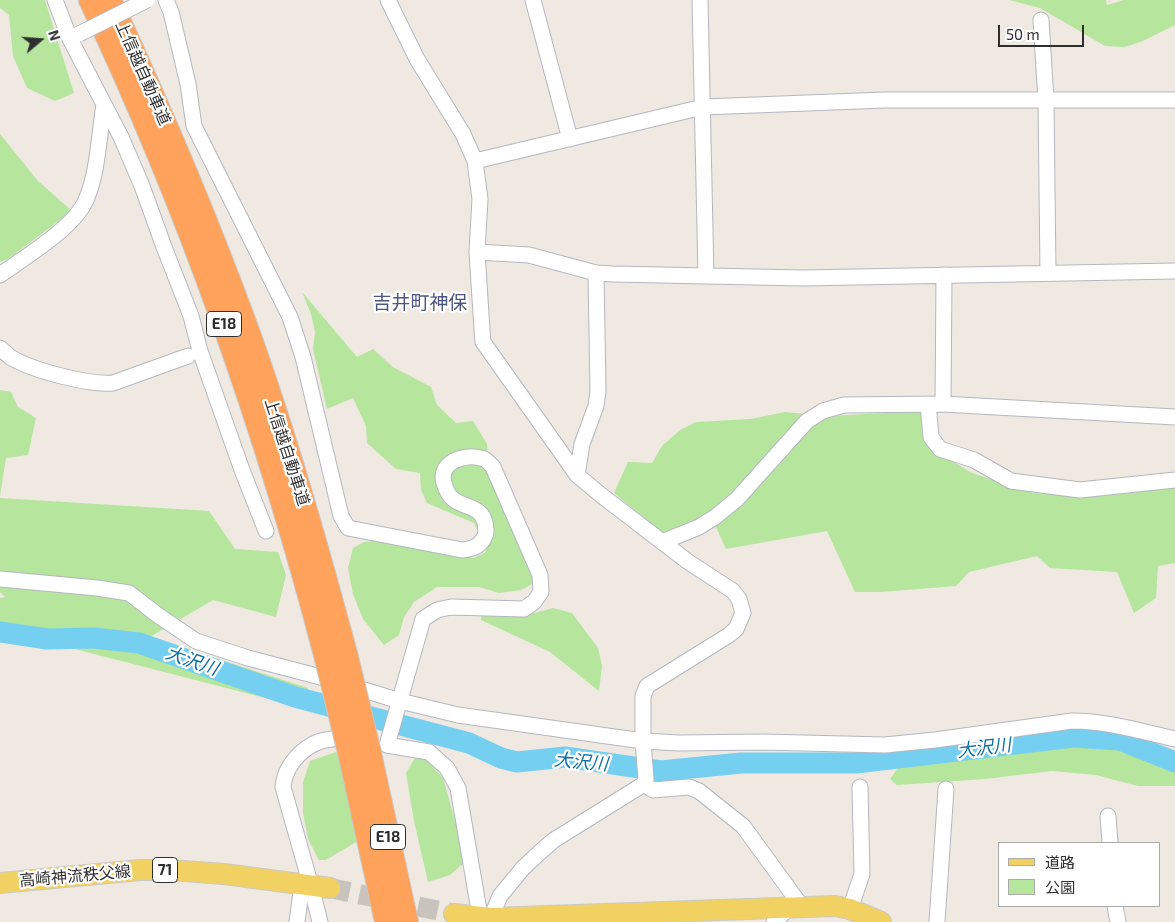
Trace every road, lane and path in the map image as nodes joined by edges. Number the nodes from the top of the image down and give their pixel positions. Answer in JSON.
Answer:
{"nodes":[{"id":1,"x":55,"y":0,"type":"edge"},
{"id":2,"x":90,"y":0,"type":"edge"},
{"id":3,"x":110,"y":0,"type":"edge"},
{"id":4,"x":147,"y":0,"type":"edge"},
{"id":5,"x":166,"y":0,"type":"edge"},
{"id":6,"x":388,"y":0,"type":"edge"},
{"id":7,"x":533,"y":0,"type":"edge"},
{"id":8,"x":700,"y":0,"type":"edge"},
{"id":9,"x":1041,"y":20,"type":"dead end"},
{"id":10,"x":74,"y":36,"type":"junction"},
{"id":11,"x":1175,"y":100,"type":"edge"},
{"id":12,"x":1046,"y":101,"type":"junction"},
{"id":13,"x":104,"y":105,"type":"junction"},
{"id":14,"x":703,"y":107,"type":"junction"},
{"id":15,"x":570,"y":139,"type":"junction"},
{"id":16,"x":475,"y":161,"type":"junction"},
{"id":17,"x":477,"y":252,"type":"junction"},
{"id":18,"x":1175,"y":271,"type":"edge"},
{"id":19,"x":596,"y":273,"type":"junction"},
{"id":20,"x":1048,"y":273,"type":"junction"},
{"id":21,"x":0,"y":275,"type":"edge"},
{"id":22,"x":944,"y":275,"type":"junction"},
{"id":23,"x":706,"y":276,"type":"junction"},
{"id":24,"x":0,"y":348,"type":"edge"},
{"id":25,"x":188,"y":356,"type":"dead end"},
{"id":26,"x":936,"y":404,"type":"junction"},
{"id":27,"x":1175,"y":416,"type":"edge"},
{"id":28,"x":578,"y":475,"type":"junction"},
{"id":29,"x":1175,"y":480,"type":"edge"},
{"id":30,"x":266,"y":532,"type":"dead end"},
{"id":31,"x":662,"y":542,"type":"junction"},
{"id":32,"x":0,"y":579,"type":"edge"},
{"id":33,"x":337,"y":658,"type":"junction"},
{"id":34,"x":400,"y":701,"type":"junction"},
{"id":35,"x":332,"y":739,"type":"dead end"},
{"id":36,"x":1175,"y":739,"type":"edge"},
{"id":37,"x":643,"y":741,"type":"junction"},
{"id":38,"x":360,"y":755,"type":"junction"},
{"id":39,"x":644,"y":784,"type":"junction"},
{"id":40,"x":860,"y":787,"type":"dead end"},
{"id":41,"x":946,"y":789,"type":"dead end"},
{"id":42,"x":1108,"y":816,"type":"dead end"},
{"id":43,"x":1110,"y":842,"type":"edge"},
{"id":44,"x":0,"y":883,"type":"edge"},
{"id":45,"x":314,"y":886,"type":"junction"},
{"id":46,"x":1115,"y":907,"type":"edge"},
{"id":47,"x":795,"y":908,"type":"junction"},
{"id":48,"x":850,"y":909,"type":"junction"},
{"id":49,"x":454,"y":914,"type":"tunnel mouth"},
{"id":50,"x":616,"y":918,"type":"edge"},
{"id":51,"x":484,"y":919,"type":"edge"},
{"id":52,"x":297,"y":922,"type":"edge"},
{"id":53,"x":320,"y":922,"type":"edge"},
{"id":54,"x":386,"y":922,"type":"edge"},
{"id":55,"x":407,"y":922,"type":"edge"},
{"id":56,"x":774,"y":922,"type":"edge"},
{"id":57,"x":881,"y":922,"type":"edge"},
{"id":58,"x":937,"y":922,"type":"edge"},
{"id":59,"x":1118,"y":922,"type":"edge"}],
"edges":[{"from":1,"to":10,"type":"street"},
{"from":2,"to":33,"type":"highway","name":"上信越自動車道","number":"E18"},
{"from":3,"to":33,"type":"highway","name":"上信越自動車道","number":"E18"},
{"from":4,"to":10,"type":"street","bridge":true},
{"from":5,"to":34,"type":"street"},
{"from":6,"to":16,"type":"street"},
{"from":7,"to":15,"type":"street"},
{"from":8,"to":14,"type":"street"},
{"from":9,"to":12,"type":"street"},
{"from":10,"to":13,"type":"street"},
{"from":11,"to":12,"type":"street"},
{"from":12,"to":14,"type":"street"},
{"from":12,"to":20,"type":"street"},
{"from":13,"to":21,"type":"street"},
{"from":13,"to":30,"type":"street"},
{"from":14,"to":15,"type":"street"},
{"from":14,"to":23,"type":"street"},
{"from":15,"to":16,"type":"street"},
{"from":16,"to":17,"type":"street"},
{"from":17,"to":19,"type":"street"},
{"from":17,"to":28,"type":"street"},
{"from":18,"to":20,"type":"street"},
{"from":19,"to":23,"type":"street"},
{"from":19,"to":28,"type":"street"},
{"from":20,"to":22,"type":"street"},
{"from":22,"to":23,"type":"street"},
{"from":22,"to":26,"type":"street"},
{"from":24,"to":25,"type":"street"},
{"from":26,"to":27,"type":"street"},
{"from":26,"to":29,"type":"street"},
{"from":26,"to":31,"type":"street"},
{"from":28,"to":31,"type":"street"},
{"from":31,"to":37,"type":"street"},
{"from":32,"to":34,"type":"street"},
{"from":33,"to":38,"type":"highway","name":"上信越自動車道","number":"E18","bridge":true},
{"from":34,"to":37,"type":"street"},
{"from":34,"to":51,"type":"street"},
{"from":35,"to":45,"type":"street"},
{"from":36,"to":37,"type":"street"},
{"from":37,"to":39,"type":"street"},
{"from":38,"to":54,"type":"highway","name":"上信越自動車道","number":"E18"},
{"from":38,"to":55,"type":"highway","name":"上信越自動車道","number":"E18"},
{"from":39,"to":47,"type":"street"},
{"from":39,"to":51,"type":"street"},
{"from":40,"to":48,"type":"street"},
{"from":41,"to":58,"type":"street"},
{"from":42,"to":43,"type":"street"},
{"from":44,"to":45,"type":"main road","name":"高崎神流秩父線","number":"71"},
{"from":45,"to":52,"type":"street"},
{"from":45,"to":53,"type":"street"},
{"from":46,"to":59,"type":"street"},
{"from":47,"to":48,"type":"main road"},
{"from":47,"to":50,"type":"main road"},
{"from":47,"to":56,"type":"street"},
{"from":48,"to":57,"type":"main road"},
{"from":49,"to":51,"type":"main road"},
{"from":50,"to":51,"type":"main road"}]}
